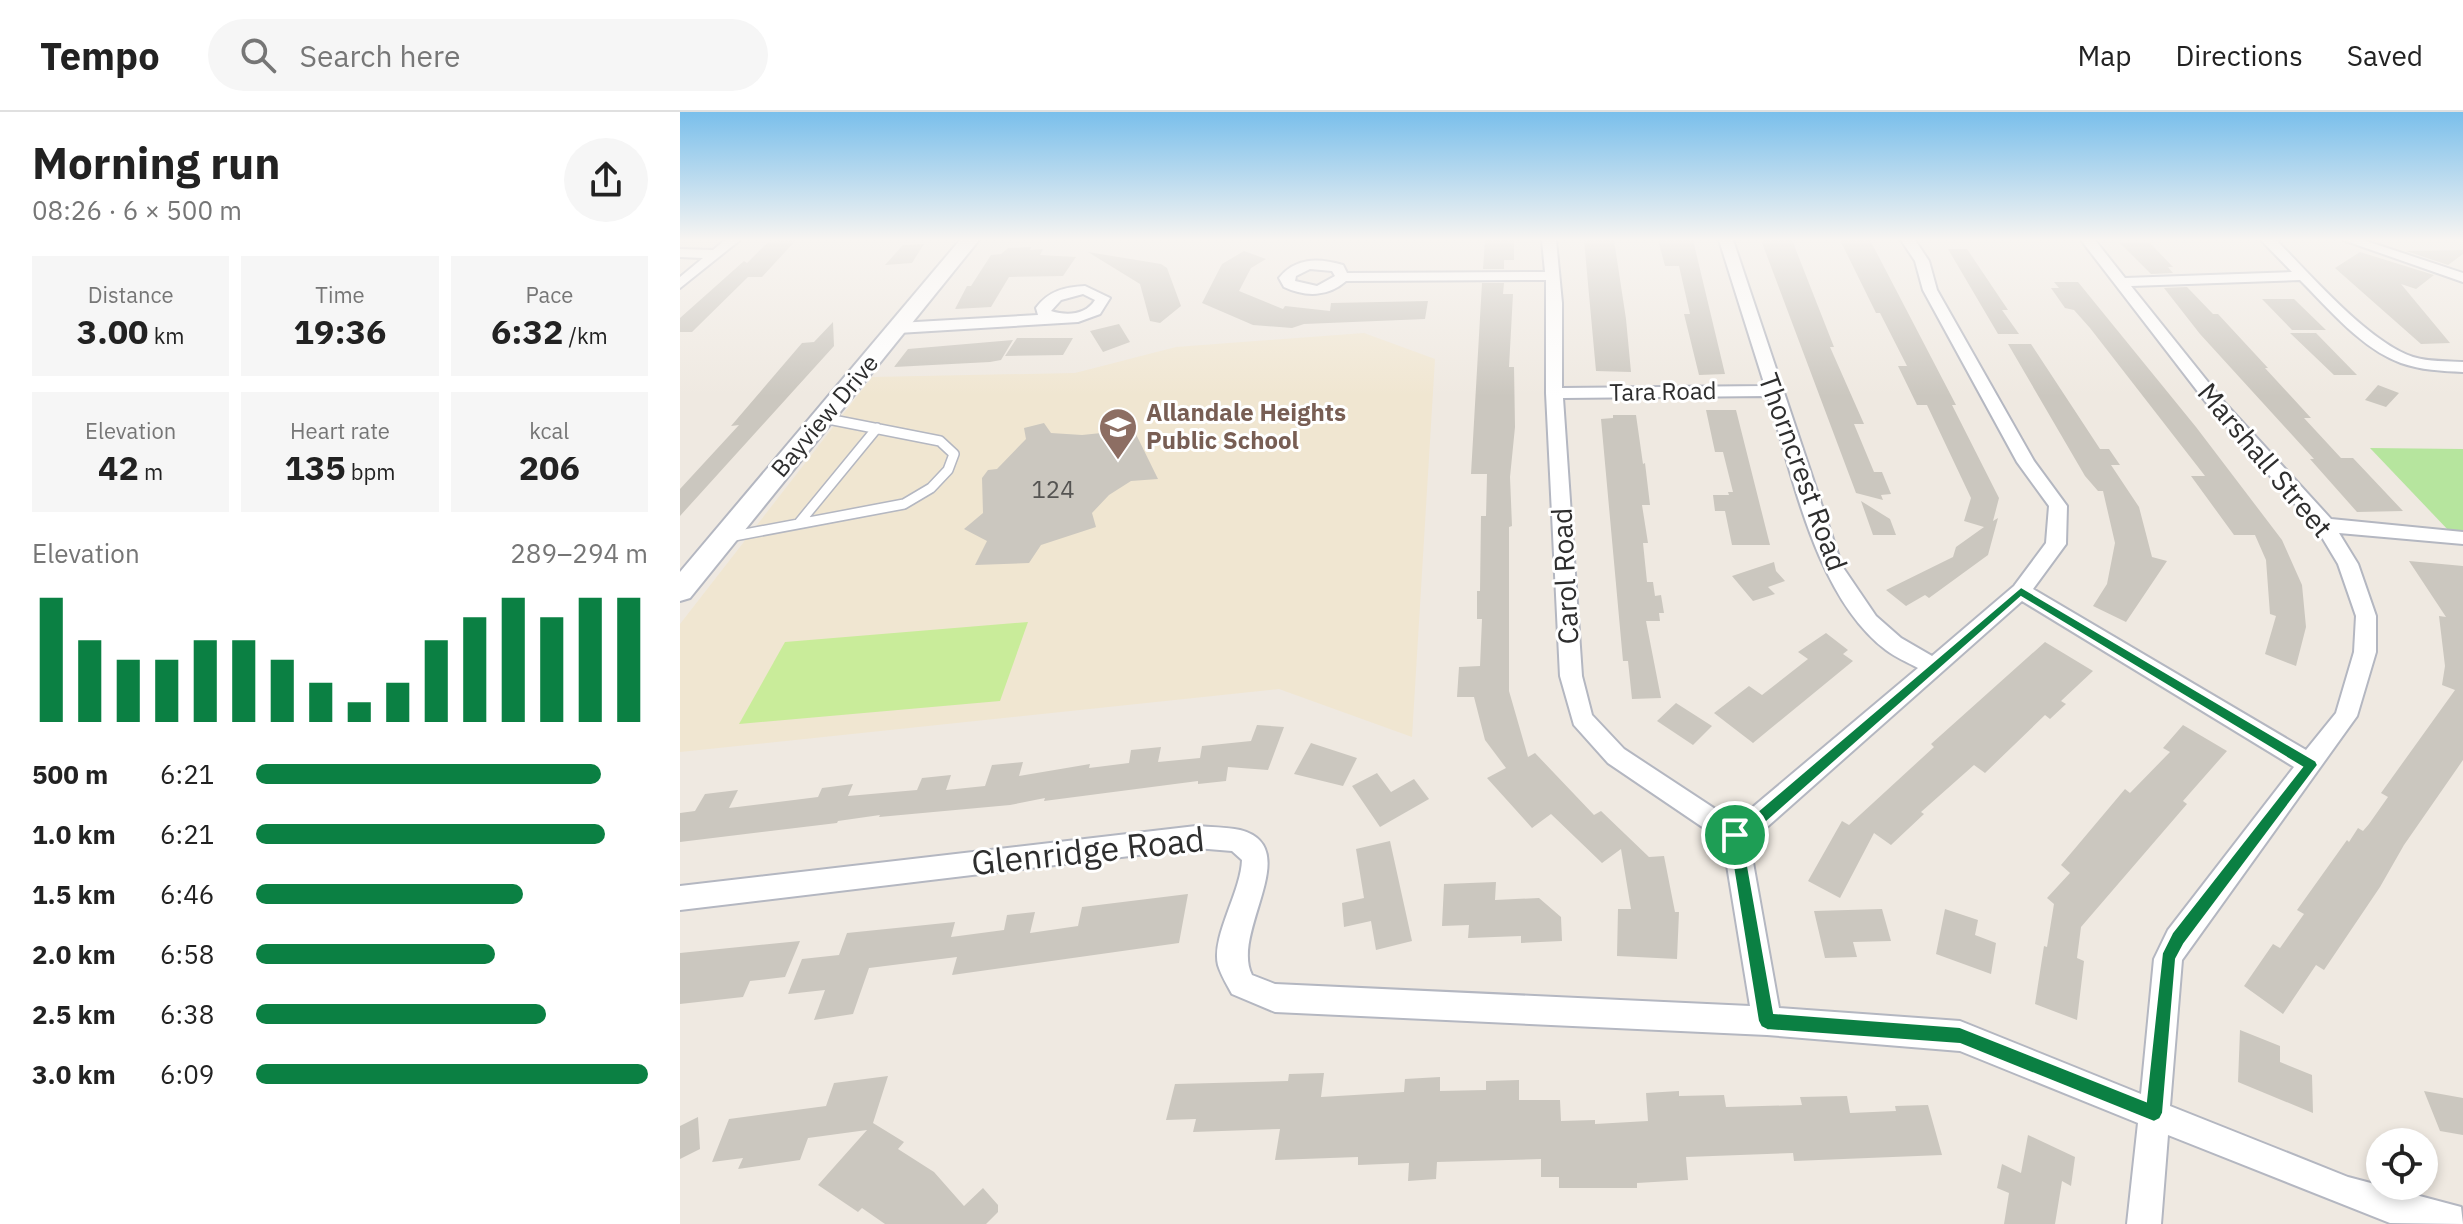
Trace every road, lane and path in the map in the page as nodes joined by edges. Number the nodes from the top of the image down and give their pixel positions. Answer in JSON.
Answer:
{"nodes":[{"id":1,"x":928,"y":292,"type":"edge"},
{"id":2,"x":1553,"y":292,"type":"edge"},
{"id":3,"x":1742,"y":292,"type":"edge"},
{"id":4,"x":1931,"y":292,"type":"edge"},
{"id":5,"x":2127,"y":292,"type":"edge"},
{"id":6,"x":2323,"y":292,"type":"edge"},
{"id":7,"x":1056,"y":318,"type":"dead end"},
{"id":8,"x":898,"y":328,"type":"junction"},
{"id":9,"x":2463,"y":367,"type":"edge"},
{"id":10,"x":1773,"y":391,"type":"junction"},
{"id":11,"x":1554,"y":393,"type":"junction"},
{"id":12,"x":823,"y":418,"type":"junction"},
{"id":13,"x":877,"y":428,"type":"junction"},
{"id":14,"x":799,"y":524,"type":"junction"},
{"id":15,"x":2325,"y":525,"type":"junction"},
{"id":16,"x":724,"y":538,"type":"junction"},
{"id":17,"x":2463,"y":538,"type":"edge"},
{"id":18,"x":680,"y":591,"type":"edge"},
{"id":19,"x":2021,"y":591,"type":"junction"},
{"id":20,"x":1933,"y":667,"type":"junction"},
{"id":21,"x":2311,"y":765,"type":"junction"},
{"id":22,"x":1735,"y":835,"type":"junction"},
{"id":23,"x":680,"y":898,"type":"edge"},
{"id":24,"x":1767,"y":1021,"type":"junction"},
{"id":25,"x":2154,"y":1113,"type":"junction"},
{"id":26,"x":2144,"y":1224,"type":"edge"},
{"id":27,"x":2461,"y":1224,"type":"edge"}],
"edges":[{"from":1,"to":8,"type":"street","name":"Bayview Drive"},
{"from":2,"to":11,"type":"street","name":"Carol Road"},
{"from":3,"to":10,"type":"street","name":"Thorncrest Road"},
{"from":4,"to":19,"type":"street"},
{"from":5,"to":15,"type":"street","name":"Marshall Street"},
{"from":6,"to":9,"type":"street"},
{"from":7,"to":8,"type":"street"},
{"from":8,"to":12,"type":"street","name":"Bayview Drive"},
{"from":10,"to":11,"type":"street","name":"Tara Road"},
{"from":10,"to":20,"type":"street","name":"Thorncrest Road"},
{"from":11,"to":22,"type":"street","name":"Carol Road"},
{"from":12,"to":13,"type":"lane"},
{"from":12,"to":16,"type":"street","name":"Bayview Drive"},
{"from":13,"to":14,"type":"lane"},
{"from":13,"to":14,"type":"lane"},
{"from":14,"to":16,"type":"lane"},
{"from":15,"to":17,"type":"street"},
{"from":15,"to":21,"type":"street","name":"Marshall Street"},
{"from":16,"to":18,"type":"street","name":"Bayview Drive"},
{"from":19,"to":20,"type":"street"},
{"from":19,"to":21,"type":"street"},
{"from":20,"to":22,"type":"street"},
{"from":21,"to":25,"type":"street","name":"Marshall Street"},
{"from":22,"to":24,"type":"street"},
{"from":23,"to":24,"type":"street","name":"Glenridge Road"},
{"from":24,"to":25,"type":"street"},
{"from":25,"to":26,"type":"street","name":"Marshall Street"},
{"from":25,"to":27,"type":"street"}]}
